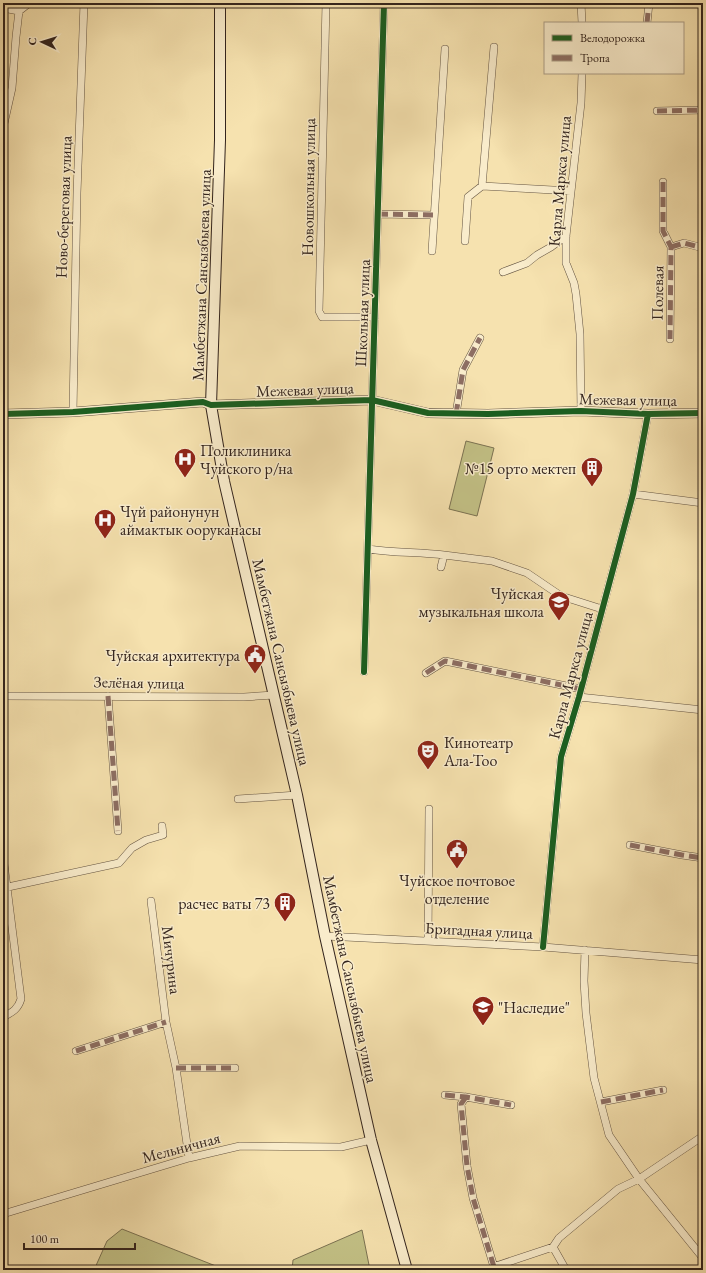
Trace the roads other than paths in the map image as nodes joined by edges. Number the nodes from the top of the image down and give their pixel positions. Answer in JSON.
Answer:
{"nodes":[{"id":1,"x":61,"y":3,"type":"edge"},
{"id":2,"x":84,"y":3,"type":"edge"},
{"id":3,"x":220,"y":3,"type":"edge"},
{"id":4,"x":326,"y":3,"type":"edge"},
{"id":5,"x":384,"y":3,"type":"edge"},
{"id":6,"x":581,"y":3,"type":"edge"},
{"id":7,"x":649,"y":3,"type":"edge"},
{"id":8,"x":3,"y":8,"type":"edge"},
{"id":9,"x":19,"y":11,"type":"junction"},
{"id":10,"x":582,"y":22,"type":"edge"},
{"id":11,"x":647,"y":22,"type":"edge"},
{"id":12,"x":494,"y":47,"type":"dead end"},
{"id":13,"x":445,"y":49,"type":"dead end"},
{"id":14,"x":582,"y":74,"type":"edge"},
{"id":15,"x":703,"y":110,"type":"edge"},
{"id":16,"x":657,"y":111,"type":"dead end"},
{"id":17,"x":3,"y":128,"type":"edge"},
{"id":18,"x":664,"y":182,"type":"dead end"},
{"id":19,"x":482,"y":186,"type":"junction"},
{"id":20,"x":571,"y":191,"type":"junction"},
{"id":21,"x":378,"y":214,"type":"junction"},
{"id":22,"x":434,"y":216,"type":"junction"},
{"id":23,"x":566,"y":236,"type":"junction"},
{"id":24,"x":465,"y":241,"type":"dead end"},
{"id":25,"x":671,"y":247,"type":"junction"},
{"id":26,"x":703,"y":248,"type":"edge"},
{"id":27,"x":432,"y":251,"type":"dead end"},
{"id":28,"x":503,"y":272,"type":"dead end"},
{"id":29,"x":375,"y":316,"type":"junction"},
{"id":30,"x":480,"y":338,"type":"dead end"},
{"id":31,"x":670,"y":339,"type":"dead end"},
{"id":32,"x":372,"y":400,"type":"junction"},
{"id":33,"x":211,"y":405,"type":"junction"},
{"id":34,"x":581,"y":411,"type":"junction"},
{"id":35,"x":73,"y":412,"type":"junction"},
{"id":36,"x":703,"y":413,"type":"edge"},
{"id":37,"x":3,"y":414,"type":"edge"},
{"id":38,"x":456,"y":414,"type":"junction"},
{"id":39,"x":648,"y":414,"type":"junction"},
{"id":40,"x":633,"y":494,"type":"junction"},
{"id":41,"x":703,"y":503,"type":"edge"},
{"id":42,"x":368,"y":549,"type":"junction"},
{"id":43,"x":444,"y":555,"type":"junction"},
{"id":44,"x":442,"y":566,"type":"dead end"},
{"id":45,"x":602,"y":610,"type":"junction"},
{"id":46,"x":364,"y":672,"type":"dead end"},
{"id":47,"x":426,"y":673,"type":"dead end"},
{"id":48,"x":581,"y":688,"type":"junction"},
{"id":49,"x":274,"y":694,"type":"junction"},
{"id":50,"x":3,"y":696,"type":"edge"},
{"id":51,"x":108,"y":696,"type":"junction"},
{"id":52,"x":579,"y":697,"type":"junction"},
{"id":53,"x":703,"y":710,"type":"edge"},
{"id":54,"x":297,"y":795,"type":"junction"},
{"id":55,"x":238,"y":799,"type":"dead end"},
{"id":56,"x":429,"y":809,"type":"dead end"},
{"id":57,"x":162,"y":826,"type":"dead end"},
{"id":58,"x":118,"y":830,"type":"dead end"},
{"id":59,"x":630,"y":845,"type":"dead end"},
{"id":60,"x":3,"y":856,"type":"edge"},
{"id":61,"x":703,"y":858,"type":"edge"},
{"id":62,"x":8,"y":887,"type":"junction"},
{"id":63,"x":150,"y":901,"type":"dead end"},
{"id":64,"x":325,"y":936,"type":"junction"},
{"id":65,"x":428,"y":941,"type":"junction"},
{"id":66,"x":543,"y":947,"type":"junction"},
{"id":67,"x":585,"y":950,"type":"junction"},
{"id":68,"x":703,"y":960,"type":"edge"},
{"id":69,"x":3,"y":1017,"type":"edge"},
{"id":70,"x":166,"y":1022,"type":"junction"},
{"id":71,"x":76,"y":1051,"type":"dead end"},
{"id":72,"x":176,"y":1068,"type":"junction"},
{"id":73,"x":235,"y":1068,"type":"dead end"},
{"id":74,"x":663,"y":1090,"type":"dead end"},
{"id":75,"x":445,"y":1095,"type":"dead end"},
{"id":76,"x":466,"y":1097,"type":"junction"},
{"id":77,"x":600,"y":1102,"type":"junction"},
{"id":78,"x":511,"y":1105,"type":"dead end"},
{"id":79,"x":703,"y":1136,"type":"edge"},
{"id":80,"x":371,"y":1140,"type":"junction"},
{"id":81,"x":189,"y":1158,"type":"junction"},
{"id":82,"x":639,"y":1179,"type":"junction"},
{"id":83,"x":3,"y":1214,"type":"edge"},
{"id":84,"x":553,"y":1247,"type":"junction"},
{"id":85,"x":703,"y":1258,"type":"edge"},
{"id":86,"x":494,"y":1267,"type":"junction"},
{"id":87,"x":407,"y":1270,"type":"edge"},
{"id":88,"x":484,"y":1270,"type":"edge"},
{"id":89,"x":566,"y":1270,"type":"edge"}],
"edges":[{"from":1,"to":9,"type":"street"},
{"from":2,"to":35,"type":"street","name":"Ново-береговая улица"},
{"from":3,"to":33,"type":"main road","name":"Мамбетжана Сансызбыева улица"},
{"from":4,"to":29,"type":"street","name":"Новошкольная улица"},
{"from":5,"to":21,"type":"street","name":"Школьная улица"},
{"from":6,"to":10,"type":"street"},
{"from":7,"to":11,"type":"street"},
{"from":8,"to":9,"type":"street"},
{"from":9,"to":17,"type":"street"},
{"from":12,"to":19,"type":"street"},
{"from":13,"to":22,"type":"street"},
{"from":14,"to":20,"type":"street","name":"Карла Маркса улица"},
{"from":15,"to":16,"type":"street"},
{"from":18,"to":25,"type":"street","name":"Полевая"},
{"from":19,"to":20,"type":"street"},
{"from":19,"to":24,"type":"street"},
{"from":20,"to":23,"type":"street","name":"Карла Маркса улица"},
{"from":21,"to":22,"type":"street"},
{"from":21,"to":29,"type":"street","name":"Школьная улица"},
{"from":22,"to":27,"type":"street"},
{"from":23,"to":28,"type":"street"},
{"from":23,"to":34,"type":"street","name":"Карла Маркса улица"},
{"from":25,"to":26,"type":"street","name":"Полевая"},
{"from":25,"to":31,"type":"street","name":"Полевая"},
{"from":29,"to":32,"type":"street","name":"Школьная улица"},
{"from":30,"to":38,"type":"street"},
{"from":32,"to":33,"type":"street","name":"Межевая улица"},
{"from":32,"to":38,"type":"street","name":"Межевая улица"},
{"from":32,"to":42,"type":"street","name":"Школьная улица"},
{"from":33,"to":35,"type":"street","name":"Межевая улица"},
{"from":33,"to":49,"type":"main road","name":"Мамбетжана Сансызбыева улица"},
{"from":34,"to":38,"type":"street","name":"Межевая улица"},
{"from":34,"to":39,"type":"street","name":"Межевая улица"},
{"from":35,"to":37,"type":"street","name":"Межевая улица"},
{"from":36,"to":39,"type":"street","name":"Межевая улица"},
{"from":39,"to":40,"type":"street","name":"Карла Маркса улица"},
{"from":40,"to":41,"type":"street"},
{"from":40,"to":45,"type":"street","name":"Карла Маркса улица"},
{"from":42,"to":43,"type":"street"},
{"from":42,"to":46,"type":"street","name":"Школьная улица"},
{"from":43,"to":44,"type":"street"},
{"from":43,"to":45,"type":"street"},
{"from":45,"to":48,"type":"street","name":"Карла Маркса улица"},
{"from":47,"to":48,"type":"street"},
{"from":48,"to":52,"type":"street","name":"Карла Маркса улица"},
{"from":49,"to":51,"type":"street","name":"Зелёная улица"},
{"from":49,"to":54,"type":"main road","name":"Мамбетжана Сансызбыева улица"},
{"from":50,"to":51,"type":"street","name":"Зелёная улица"},
{"from":51,"to":58,"type":"street"},
{"from":52,"to":53,"type":"street"},
{"from":52,"to":66,"type":"street","name":"Карла Маркса улица"},
{"from":54,"to":55,"type":"street"},
{"from":54,"to":64,"type":"main road","name":"Мамбетжана Сансызбыева улица"},
{"from":56,"to":65,"type":"street"},
{"from":57,"to":62,"type":"street"},
{"from":59,"to":61,"type":"street"},
{"from":60,"to":62,"type":"street"},
{"from":62,"to":69,"type":"street"},
{"from":63,"to":70,"type":"street","name":"Мичурина"},
{"from":64,"to":65,"type":"street","name":"Бригадная улица"},
{"from":64,"to":80,"type":"main road","name":"Мамбетжана Сансызбыева улица"},
{"from":65,"to":66,"type":"street","name":"Бригадная улица"},
{"from":66,"to":67,"type":"street","name":"Бригадная улица"},
{"from":67,"to":68,"type":"street","name":"Бригадная улица"},
{"from":67,"to":77,"type":"street"},
{"from":70,"to":71,"type":"street"},
{"from":70,"to":72,"type":"street","name":"Мичурина"},
{"from":72,"to":73,"type":"street"},
{"from":72,"to":81,"type":"street","name":"Мичурина"},
{"from":74,"to":77,"type":"street"},
{"from":75,"to":76,"type":"street"},
{"from":76,"to":78,"type":"street"},
{"from":76,"to":86,"type":"street"},
{"from":77,"to":82,"type":"street"},
{"from":79,"to":82,"type":"street"},
{"from":80,"to":81,"type":"street","name":"Мельничная"},
{"from":80,"to":87,"type":"main road","name":"Мамбетжана Сансызбыева улица"},
{"from":81,"to":83,"type":"street","name":"Мельничная"},
{"from":82,"to":84,"type":"street"},
{"from":82,"to":85,"type":"street"},
{"from":84,"to":86,"type":"street"},
{"from":84,"to":89,"type":"street"},
{"from":86,"to":88,"type":"street"}]}
